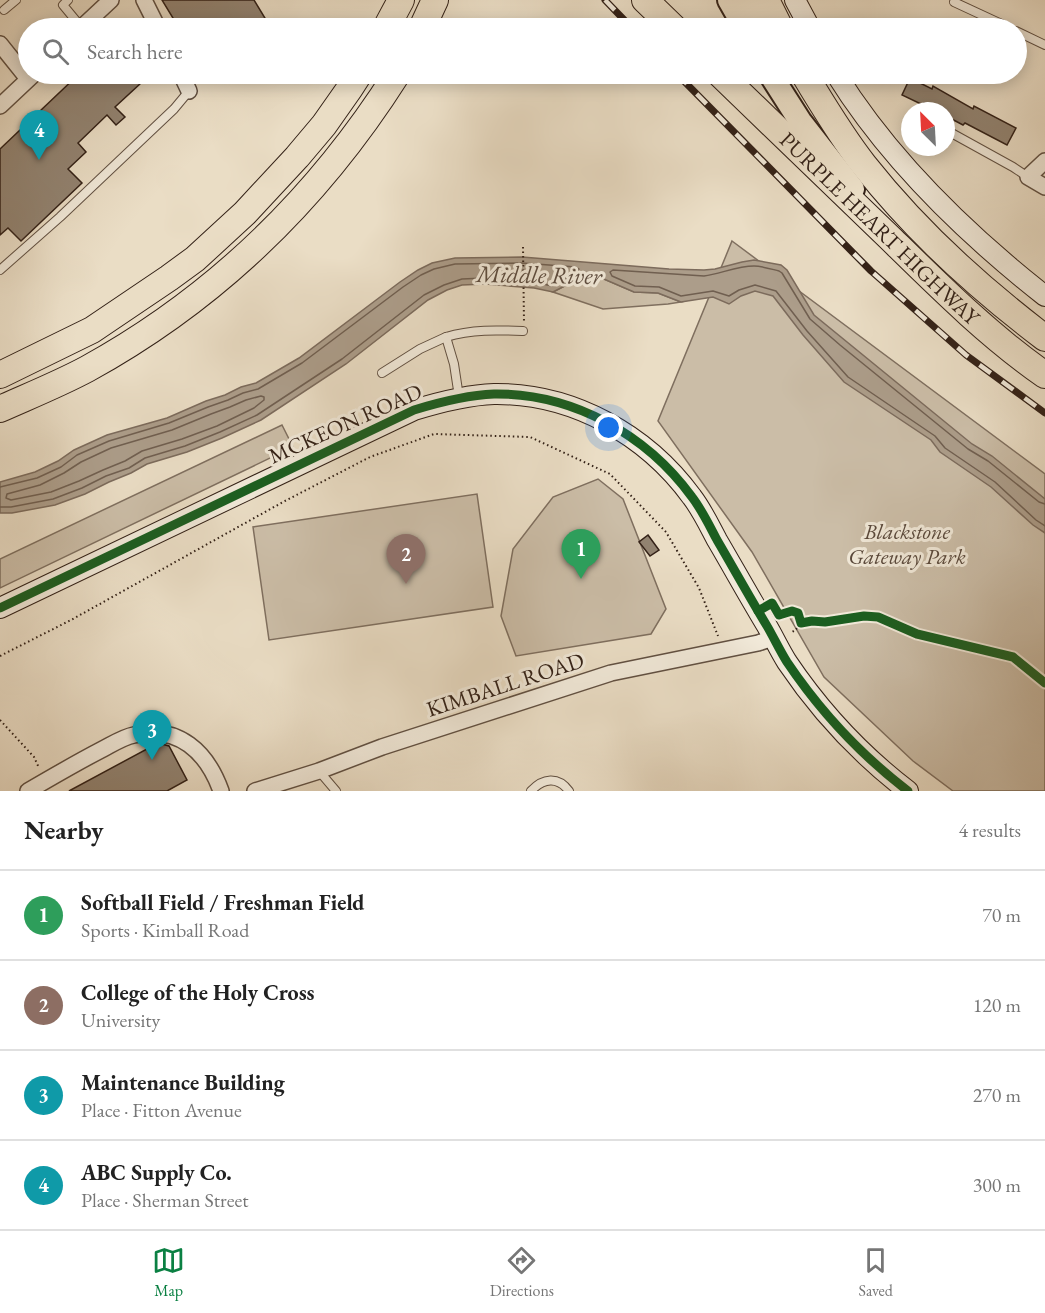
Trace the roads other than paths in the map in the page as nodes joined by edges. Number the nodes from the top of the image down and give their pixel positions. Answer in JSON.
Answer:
{"nodes":[{"id":1,"x":16,"y":0,"type":"edge"},
{"id":2,"x":68,"y":0,"type":"edge"},
{"id":3,"x":111,"y":0,"type":"edge"},
{"id":4,"x":144,"y":0,"type":"edge"},
{"id":5,"x":401,"y":0,"type":"edge"},
{"id":6,"x":435,"y":0,"type":"edge"},
{"id":7,"x":645,"y":0,"type":"edge"},
{"id":8,"x":729,"y":0,"type":"edge"},
{"id":9,"x":750,"y":0,"type":"edge"},
{"id":10,"x":766,"y":0,"type":"edge"},
{"id":11,"x":796,"y":0,"type":"edge"},
{"id":12,"x":953,"y":1,"type":"edge"},
{"id":13,"x":4,"y":10,"type":"dead end"},
{"id":14,"x":74,"y":18,"type":"edge"},
{"id":15,"x":92,"y":18,"type":"edge"},
{"id":16,"x":153,"y":18,"type":"edge"},
{"id":17,"x":391,"y":18,"type":"edge"},
{"id":18,"x":427,"y":18,"type":"edge"},
{"id":19,"x":664,"y":18,"type":"edge"},
{"id":20,"x":739,"y":18,"type":"edge"},
{"id":21,"x":760,"y":18,"type":"edge"},
{"id":22,"x":775,"y":18,"type":"edge"},
{"id":23,"x":805,"y":18,"type":"edge"},
{"id":24,"x":989,"y":18,"type":"edge"},
{"id":25,"x":1027,"y":37,"type":"edge"},
{"id":26,"x":0,"y":44,"type":"edge"},
{"id":27,"x":1045,"y":45,"type":"edge"},
{"id":28,"x":18,"y":63,"type":"edge"},
{"id":29,"x":23,"y":84,"type":"edge"},
{"id":30,"x":186,"y":84,"type":"edge"},
{"id":31,"x":353,"y":84,"type":"edge"},
{"id":32,"x":390,"y":84,"type":"edge"},
{"id":33,"x":730,"y":84,"type":"edge"},
{"id":34,"x":776,"y":84,"type":"edge"},
{"id":35,"x":799,"y":84,"type":"edge"},
{"id":36,"x":810,"y":84,"type":"edge"},
{"id":37,"x":843,"y":84,"type":"edge"},
{"id":38,"x":189,"y":91,"type":"joint"},
{"id":39,"x":0,"y":106,"type":"edge"},
{"id":40,"x":831,"y":118,"type":"junction"},
{"id":41,"x":955,"y":135,"type":"edge"},
{"id":42,"x":1045,"y":161,"type":"edge"},
{"id":43,"x":1028,"y":177,"type":"junction"},
{"id":44,"x":1045,"y":187,"type":"edge"},
{"id":45,"x":0,"y":270,"type":"edge"},
{"id":46,"x":939,"y":286,"type":"junction"},
{"id":47,"x":1045,"y":296,"type":"edge"},
{"id":48,"x":523,"y":331,"type":"road end"},
{"id":49,"x":446,"y":337,"type":"junction"},
{"id":50,"x":1045,"y":338,"type":"edge"},
{"id":51,"x":382,"y":373,"type":"dead end"},
{"id":52,"x":0,"y":375,"type":"edge"},
{"id":53,"x":1045,"y":375,"type":"edge"},
{"id":54,"x":460,"y":398,"type":"junction"},
{"id":55,"x":0,"y":409,"type":"edge"},
{"id":56,"x":0,"y":608,"type":"edge"},
{"id":57,"x":781,"y":636,"type":"junction"},
{"id":58,"x":319,"y":771,"type":"junction"},
{"id":59,"x":28,"y":791,"type":"edge"},
{"id":60,"x":221,"y":791,"type":"edge"},
{"id":61,"x":255,"y":791,"type":"edge"},
{"id":62,"x":336,"y":791,"type":"edge"},
{"id":63,"x":531,"y":791,"type":"edge"},
{"id":64,"x":569,"y":791,"type":"edge"},
{"id":65,"x":908,"y":791,"type":"edge"}],
"edges":[{"from":1,"to":13,"type":"lane"},
{"from":2,"to":14,"type":"lane"},
{"from":3,"to":15,"type":"street"},
{"from":4,"to":16,"type":"street"},
{"from":5,"to":17,"type":"highway"},
{"from":6,"to":18,"type":"highway"},
{"from":7,"to":19,"type":"highway"},
{"from":8,"to":20,"type":"main road"},
{"from":9,"to":21,"type":"main road"},
{"from":10,"to":22,"type":"highway"},
{"from":11,"to":23,"type":"main road"},
{"from":12,"to":24,"type":"lane"},
{"from":25,"to":27,"type":"lane"},
{"from":26,"to":28,"type":"street"},
{"from":29,"to":39,"type":"street"},
{"from":30,"to":38,"type":"street"},
{"from":31,"to":52,"type":"highway"},
{"from":32,"to":55,"type":"highway"},
{"from":33,"to":46,"type":"highway","name":"PURPLE HEART HIGHWAY"},
{"from":34,"to":46,"type":"main road"},
{"from":35,"to":40,"type":"main road"},
{"from":36,"to":40,"type":"highway","name":"PURPLE HEART HIGHWAY"},
{"from":37,"to":47,"type":"main road"},
{"from":38,"to":45,"type":"lane"},
{"from":40,"to":50,"type":"highway","name":"PURPLE HEART HIGHWAY"},
{"from":41,"to":43,"type":"lane"},
{"from":42,"to":43,"type":"street"},
{"from":43,"to":44,"type":"street"},
{"from":46,"to":53,"type":"highway","name":"PURPLE HEART HIGHWAY"},
{"from":48,"to":49,"type":"lane"},
{"from":49,"to":51,"type":"lane"},
{"from":49,"to":54,"type":"lane"},
{"from":54,"to":56,"type":"main road","name":"MCKEON ROAD"},
{"from":54,"to":57,"type":"main road","name":"MCKEON ROAD"},
{"from":57,"to":58,"type":"street","name":"KIMBALL ROAD"},
{"from":57,"to":65,"type":"main road","name":"MCKEON ROAD"},
{"from":58,"to":61,"type":"street","name":"KIMBALL ROAD"},
{"from":58,"to":62,"type":"lane"},
{"from":59,"to":60,"type":"street"},
{"from":63,"to":64,"type":"lane"}]}
